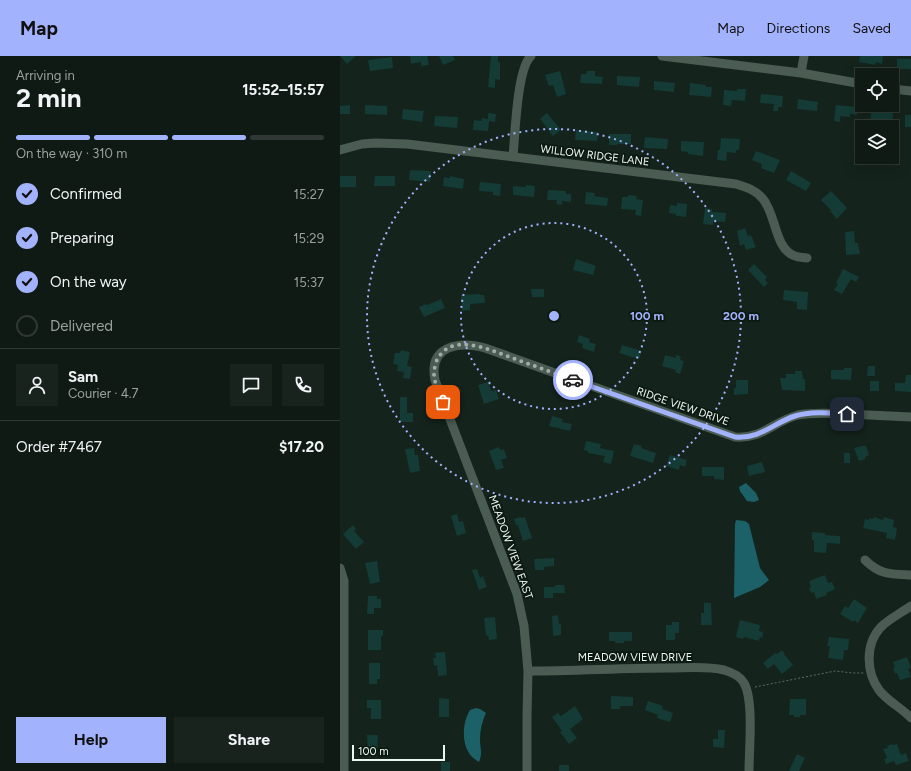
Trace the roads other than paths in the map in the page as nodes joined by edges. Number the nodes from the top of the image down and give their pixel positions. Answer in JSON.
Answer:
{"nodes":[{"id":1,"x":531,"y":56,"type":"edge"},
{"id":2,"x":662,"y":56,"type":"edge"},
{"id":3,"x":804,"y":56,"type":"edge"},
{"id":4,"x":801,"y":73,"type":"junction"},
{"id":5,"x":855,"y":83,"type":"edge"},
{"id":6,"x":899,"y":90,"type":"edge"},
{"id":7,"x":911,"y":91,"type":"edge"},
{"id":8,"x":340,"y":150,"type":"edge"},
{"id":9,"x":513,"y":157,"type":"junction"},
{"id":10,"x":808,"y":258,"type":"dead end"},
{"id":11,"x":452,"y":346,"type":"joint"},
{"id":12,"x":911,"y":417,"type":"edge"},
{"id":13,"x":865,"y":560,"type":"dead end"},
{"id":14,"x":340,"y":568,"type":"edge"},
{"id":15,"x":911,"y":575,"type":"edge"},
{"id":16,"x":911,"y":606,"type":"edge"},
{"id":17,"x":528,"y":671,"type":"junction"},
{"id":18,"x":911,"y":718,"type":"edge"},
{"id":19,"x":344,"y":771,"type":"edge"},
{"id":20,"x":527,"y":771,"type":"edge"},
{"id":21,"x":749,"y":771,"type":"edge"}],
"edges":[{"from":1,"to":9,"type":"street"},
{"from":2,"to":4,"type":"street"},
{"from":3,"to":4,"type":"street"},
{"from":4,"to":5,"type":"street"},
{"from":6,"to":7,"type":"street"},
{"from":8,"to":9,"type":"street","name":"WILLOW RIDGE LANE"},
{"from":9,"to":10,"type":"street","name":"WILLOW RIDGE LANE"},
{"from":11,"to":12,"type":"street","name":"RIDGE VIEW DRIVE"},
{"from":11,"to":17,"type":"street","name":"MEADOW VIEW EAST"},
{"from":13,"to":15,"type":"street"},
{"from":14,"to":19,"type":"street"},
{"from":16,"to":18,"type":"street"},
{"from":17,"to":20,"type":"street","name":"MEADOW VIEW EAST"},
{"from":17,"to":21,"type":"street","name":"MEADOW VIEW DRIVE"}]}
